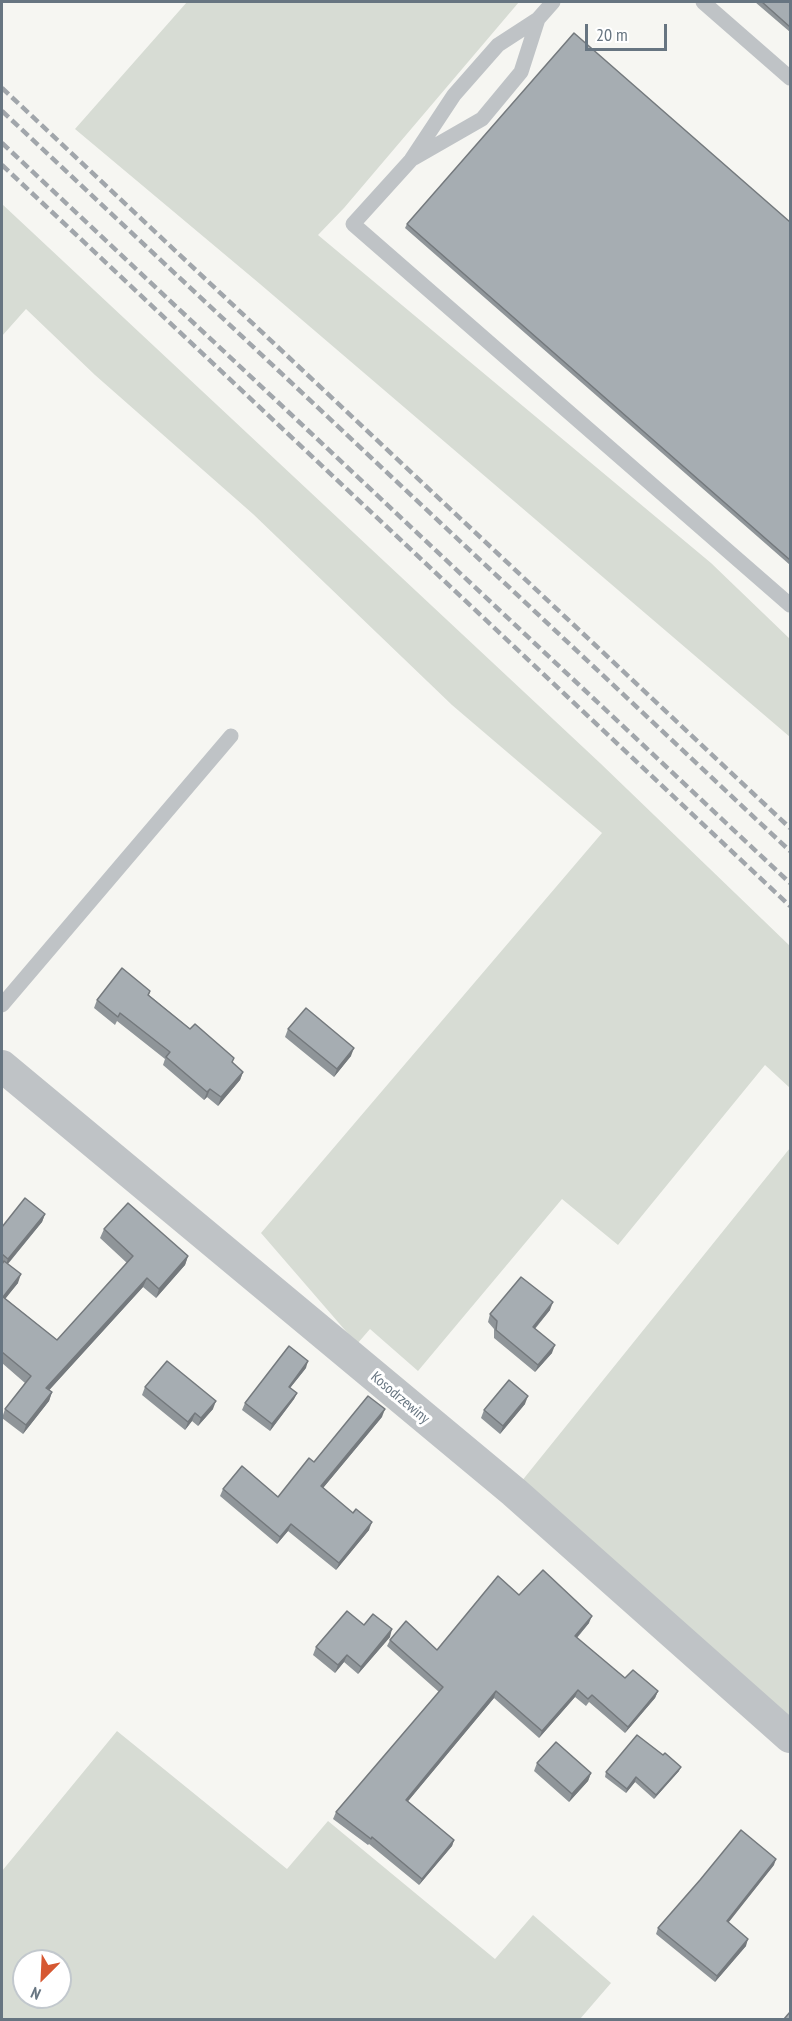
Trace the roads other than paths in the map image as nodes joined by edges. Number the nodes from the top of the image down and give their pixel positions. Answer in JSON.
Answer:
{"nodes":[{"id":1,"x":553,"y":2,"type":"edge"},
{"id":2,"x":703,"y":2,"type":"edge"},
{"id":3,"x":538,"y":19,"type":"junction"},
{"id":4,"x":790,"y":78,"type":"edge"},
{"id":5,"x":411,"y":160,"type":"junction"},
{"id":6,"x":790,"y":605,"type":"edge"},
{"id":7,"x":231,"y":736,"type":"dead end"},
{"id":8,"x":2,"y":1005,"type":"edge"},
{"id":9,"x":2,"y":1066,"type":"edge"},
{"id":10,"x":790,"y":1737,"type":"edge"}],
"edges":[{"from":1,"to":3,"type":"lane"},
{"from":2,"to":4,"type":"lane"},
{"from":3,"to":5,"type":"lane"},
{"from":3,"to":5,"type":"lane"},
{"from":5,"to":6,"type":"lane"},
{"from":7,"to":8,"type":"lane"},
{"from":9,"to":10,"type":"street","name":"Kosodrzewiny"}]}
